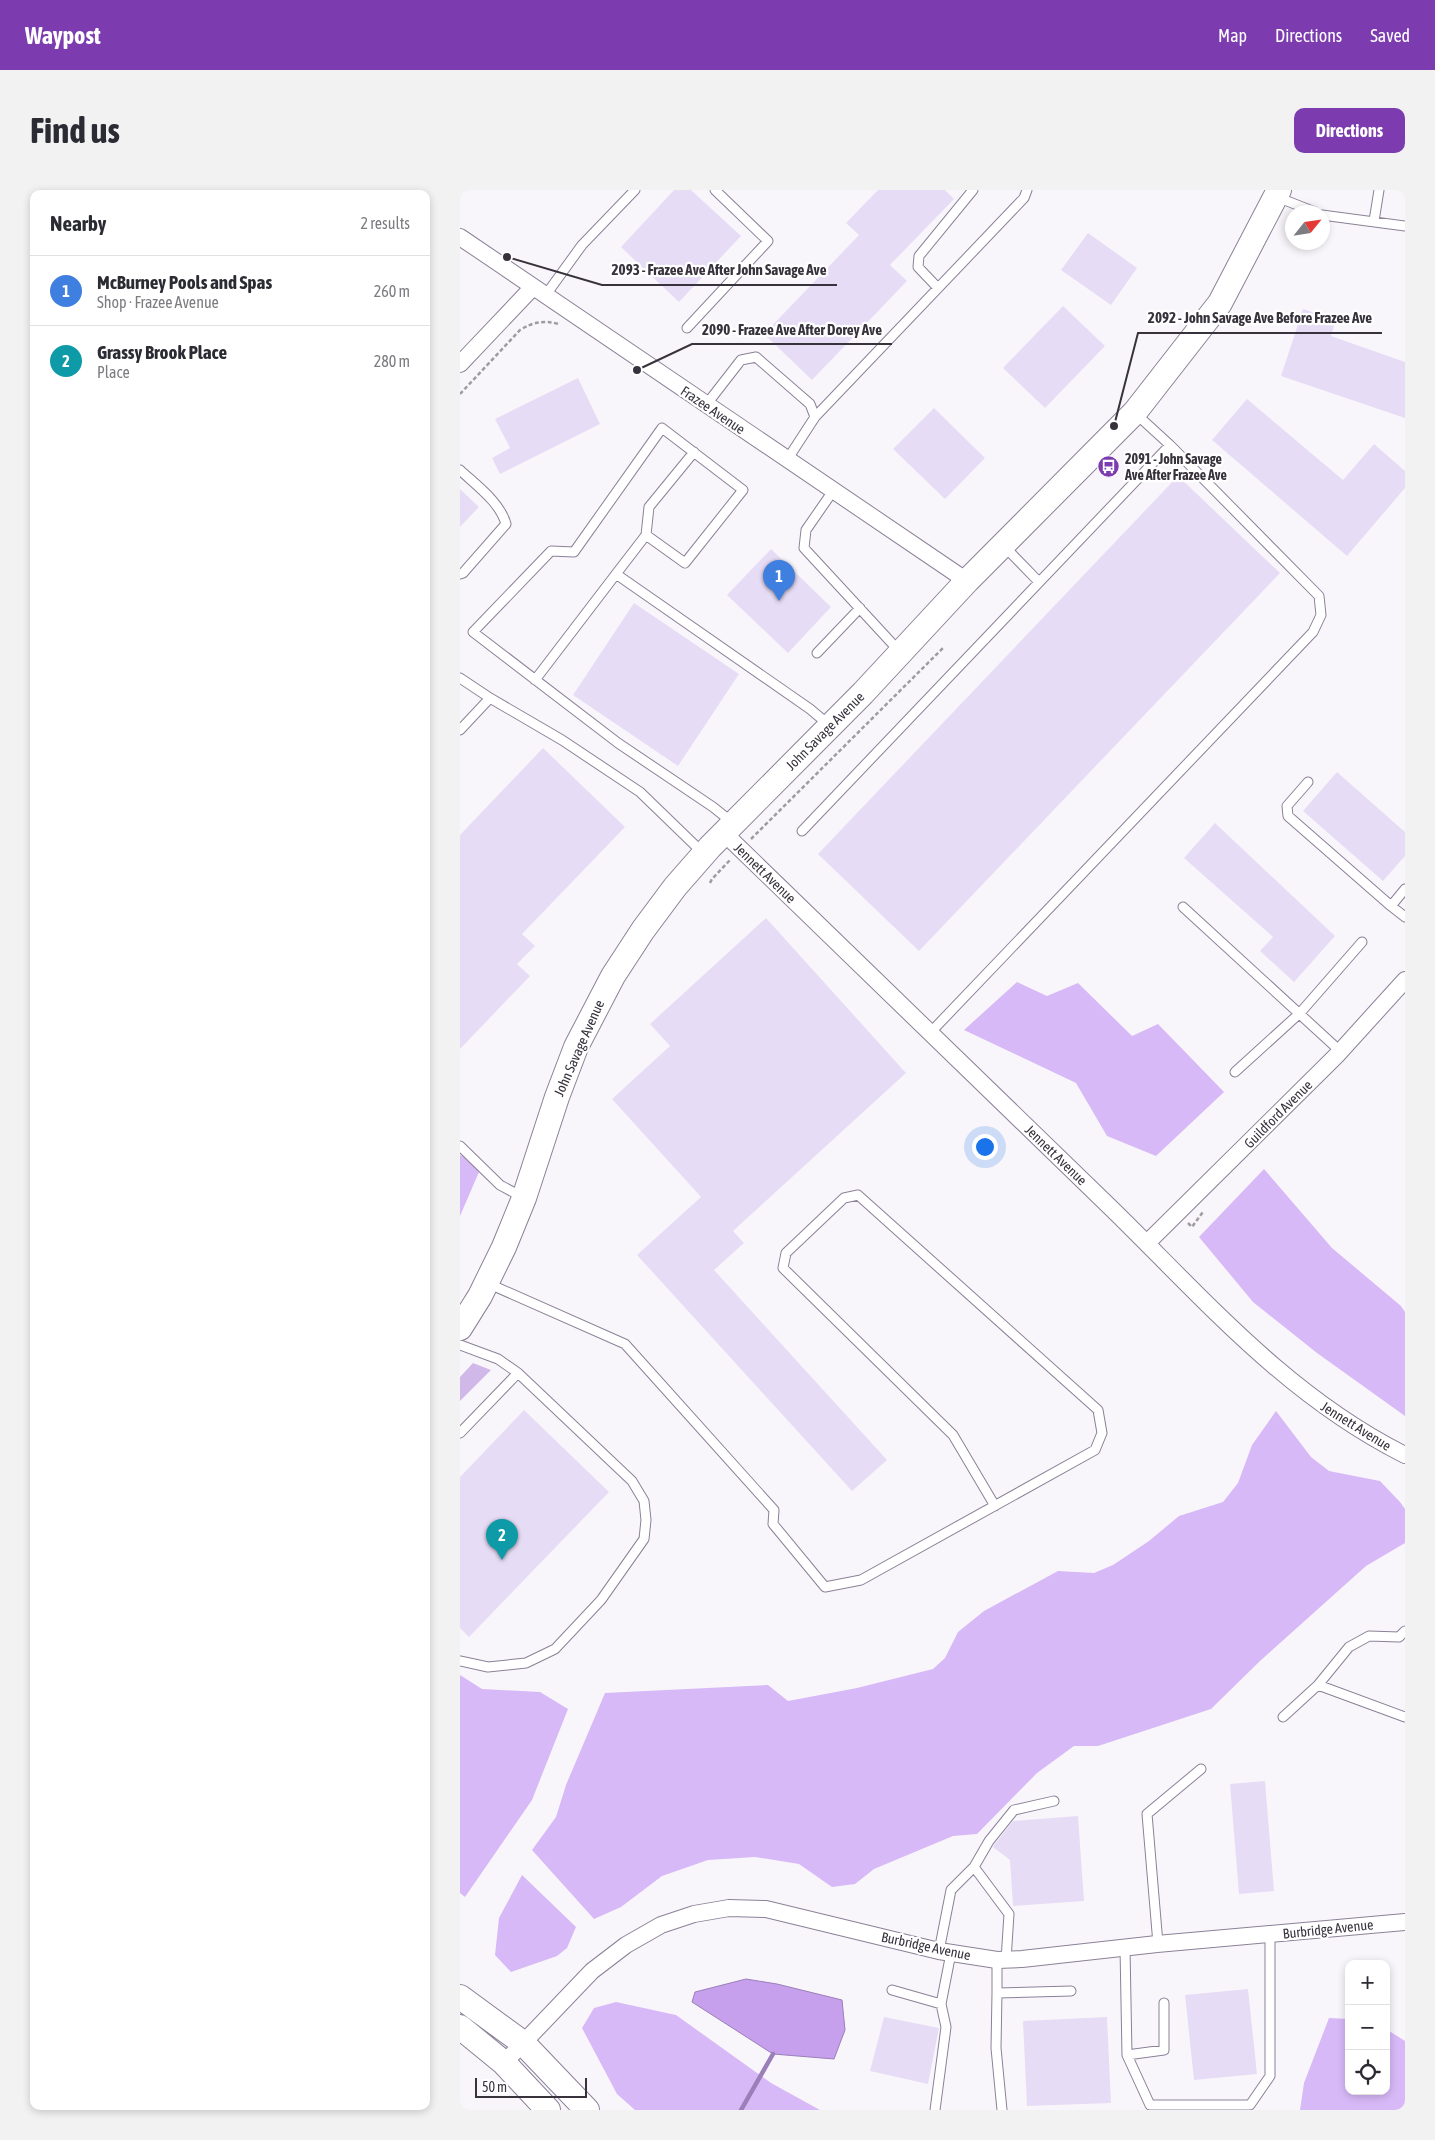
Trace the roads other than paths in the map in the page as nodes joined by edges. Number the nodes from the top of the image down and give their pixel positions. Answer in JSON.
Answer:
{"nodes":[{"id":1,"x":635,"y":190,"type":"edge"},
{"id":2,"x":715,"y":190,"type":"edge"},
{"id":3,"x":974,"y":190,"type":"edge"},
{"id":4,"x":1026,"y":190,"type":"edge"},
{"id":5,"x":1379,"y":190,"type":"edge"},
{"id":6,"x":1277,"y":194,"type":"edge"},
{"id":7,"x":1300,"y":205,"type":"edge"},
{"id":8,"x":1330,"y":216,"type":"edge"},
{"id":9,"x":1374,"y":221,"type":"junction"},
{"id":10,"x":1405,"y":226,"type":"edge"},
{"id":11,"x":460,"y":237,"type":"edge"},
{"id":12,"x":938,"y":288,"type":"junction"},
{"id":13,"x":539,"y":292,"type":"junction"},
{"id":14,"x":687,"y":328,"type":"dead end"},
{"id":15,"x":460,"y":364,"type":"edge"},
{"id":16,"x":706,"y":405,"type":"junction"},
{"id":17,"x":1135,"y":412,"type":"junction"},
{"id":18,"x":816,"y":417,"type":"junction"},
{"id":19,"x":1170,"y":445,"type":"junction"},
{"id":20,"x":694,"y":452,"type":"junction"},
{"id":21,"x":788,"y":460,"type":"junction"},
{"id":22,"x":460,"y":470,"type":"edge"},
{"id":23,"x":833,"y":491,"type":"junction"},
{"id":24,"x":646,"y":535,"type":"junction"},
{"id":25,"x":1003,"y":545,"type":"junction"},
{"id":26,"x":460,"y":574,"type":"edge"},
{"id":27,"x":616,"y":574,"type":"junction"},
{"id":28,"x":967,"y":581,"type":"junction"},
{"id":29,"x":1039,"y":582,"type":"junction"},
{"id":30,"x":860,"y":608,"type":"junction"},
{"id":31,"x":817,"y":653,"type":"dead end"},
{"id":32,"x":901,"y":653,"type":"junction"},
{"id":33,"x":460,"y":678,"type":"edge"},
{"id":34,"x":535,"y":680,"type":"junction"},
{"id":35,"x":490,"y":698,"type":"junction"},
{"id":36,"x":830,"y":726,"type":"junction"},
{"id":37,"x":460,"y":730,"type":"edge"},
{"id":38,"x":1308,"y":782,"type":"dead end"},
{"id":39,"x":729,"y":828,"type":"junction"},
{"id":40,"x":802,"y":831,"type":"dead end"},
{"id":41,"x":704,"y":854,"type":"junction"},
{"id":42,"x":1405,"y":889,"type":"edge"},
{"id":43,"x":1391,"y":906,"type":"junction"},
{"id":44,"x":1183,"y":907,"type":"dead end"},
{"id":45,"x":1405,"y":917,"type":"edge"},
{"id":46,"x":1362,"y":942,"type":"dead end"},
{"id":47,"x":1405,"y":980,"type":"edge"},
{"id":48,"x":1300,"y":1013,"type":"junction"},
{"id":49,"x":930,"y":1033,"type":"junction"},
{"id":50,"x":1340,"y":1051,"type":"junction"},
{"id":51,"x":1235,"y":1072,"type":"dead end"},
{"id":52,"x":460,"y":1146,"type":"edge"},
{"id":53,"x":524,"y":1198,"type":"junction"},
{"id":54,"x":1147,"y":1243,"type":"junction"},
{"id":55,"x":487,"y":1283,"type":"junction"},
{"id":56,"x":460,"y":1328,"type":"edge"},
{"id":57,"x":460,"y":1345,"type":"edge"},
{"id":58,"x":518,"y":1373,"type":"junction"},
{"id":59,"x":460,"y":1434,"type":"edge"},
{"id":60,"x":1405,"y":1455,"type":"edge"},
{"id":61,"x":995,"y":1506,"type":"junction"},
{"id":62,"x":1403,"y":1636,"type":"edge"},
{"id":63,"x":460,"y":1661,"type":"edge"},
{"id":64,"x":1318,"y":1685,"type":"junction"},
{"id":65,"x":1283,"y":1717,"type":"dead end"},
{"id":66,"x":1405,"y":1717,"type":"edge"},
{"id":67,"x":1201,"y":1769,"type":"dead end"},
{"id":68,"x":1054,"y":1801,"type":"dead end"},
{"id":69,"x":974,"y":1867,"type":"junction"},
{"id":70,"x":1405,"y":1922,"type":"edge"},
{"id":71,"x":1270,"y":1935,"type":"junction"},
{"id":72,"x":1158,"y":1944,"type":"junction"},
{"id":73,"x":1125,"y":1948,"type":"junction"},
{"id":74,"x":945,"y":1952,"type":"junction"},
{"id":75,"x":1002,"y":1960,"type":"junction"},
{"id":76,"x":892,"y":1990,"type":"dead end"},
{"id":77,"x":1071,"y":1991,"type":"dead end"},
{"id":78,"x":997,"y":1993,"type":"junction"},
{"id":79,"x":460,"y":1997,"type":"edge"},
{"id":80,"x":1164,"y":2003,"type":"dead end"},
{"id":81,"x":941,"y":2004,"type":"junction"},
{"id":82,"x":460,"y":2027,"type":"edge"},
{"id":83,"x":523,"y":2043,"type":"junction"},
{"id":84,"x":1127,"y":2055,"type":"junction"},
{"id":85,"x":504,"y":2064,"type":"junction"},
{"id":86,"x":548,"y":2110,"type":"edge"},
{"id":87,"x":587,"y":2110,"type":"edge"},
{"id":88,"x":935,"y":2110,"type":"edge"},
{"id":89,"x":1002,"y":2110,"type":"edge"}],
"edges":[{"from":1,"to":13,"type":"lane"},
{"from":2,"to":14,"type":"lane"},
{"from":3,"to":12,"type":"lane"},
{"from":4,"to":12,"type":"lane"},
{"from":5,"to":9,"type":"lane"},
{"from":6,"to":7,"type":"lane"},
{"from":6,"to":17,"type":"main road","name":"John Savage Avenue"},
{"from":8,"to":9,"type":"lane"},
{"from":9,"to":10,"type":"lane"},
{"from":11,"to":13,"type":"street","name":"Frazee Avenue"},
{"from":12,"to":18,"type":"lane"},
{"from":13,"to":15,"type":"street"},
{"from":13,"to":16,"type":"street","name":"Frazee Avenue"},
{"from":16,"to":18,"type":"lane"},
{"from":16,"to":21,"type":"street","name":"Frazee Avenue"},
{"from":17,"to":19,"type":"lane"},
{"from":17,"to":25,"type":"main road","name":"John Savage Avenue"},
{"from":18,"to":21,"type":"lane"},
{"from":19,"to":29,"type":"lane"},
{"from":19,"to":49,"type":"lane"},
{"from":20,"to":24,"type":"lane"},
{"from":20,"to":24,"type":"lane"},
{"from":20,"to":34,"type":"lane"},
{"from":21,"to":23,"type":"street","name":"Frazee Avenue"},
{"from":22,"to":26,"type":"lane"},
{"from":23,"to":28,"type":"street","name":"Frazee Avenue"},
{"from":23,"to":30,"type":"lane"},
{"from":24,"to":27,"type":"lane"},
{"from":25,"to":28,"type":"main road","name":"John Savage Avenue"},
{"from":25,"to":29,"type":"lane"},
{"from":27,"to":34,"type":"lane"},
{"from":27,"to":36,"type":"lane"},
{"from":28,"to":32,"type":"main road","name":"John Savage Avenue"},
{"from":29,"to":40,"type":"lane"},
{"from":30,"to":31,"type":"lane"},
{"from":30,"to":32,"type":"lane"},
{"from":32,"to":36,"type":"main road","name":"John Savage Avenue"},
{"from":33,"to":35,"type":"lane"},
{"from":34,"to":39,"type":"lane"},
{"from":35,"to":37,"type":"lane"},
{"from":35,"to":41,"type":"lane"},
{"from":36,"to":39,"type":"main road","name":"John Savage Avenue"},
{"from":38,"to":43,"type":"lane"},
{"from":39,"to":41,"type":"main road","name":"John Savage Avenue"},
{"from":39,"to":49,"type":"street","name":"Jennett Avenue"},
{"from":41,"to":53,"type":"main road","name":"John Savage Avenue"},
{"from":42,"to":43,"type":"lane"},
{"from":43,"to":45,"type":"lane"},
{"from":44,"to":48,"type":"lane"},
{"from":46,"to":48,"type":"lane"},
{"from":47,"to":50,"type":"street","name":"Guildford Avenue"},
{"from":48,"to":50,"type":"lane"},
{"from":48,"to":51,"type":"lane"},
{"from":49,"to":54,"type":"street","name":"Jennett Avenue"},
{"from":50,"to":54,"type":"street","name":"Guildford Avenue"},
{"from":52,"to":53,"type":"lane"},
{"from":53,"to":55,"type":"main road","name":"John Savage Avenue"},
{"from":54,"to":60,"type":"street","name":"Jennett Avenue"},
{"from":55,"to":56,"type":"main road","name":"John Savage Avenue"},
{"from":55,"to":61,"type":"lane"},
{"from":57,"to":58,"type":"lane"},
{"from":58,"to":59,"type":"lane"},
{"from":58,"to":63,"type":"lane"},
{"from":61,"to":61,"type":"lane"},
{"from":62,"to":64,"type":"lane"},
{"from":64,"to":65,"type":"lane"},
{"from":64,"to":66,"type":"lane"},
{"from":67,"to":72,"type":"lane"},
{"from":68,"to":69,"type":"lane"},
{"from":69,"to":74,"type":"lane"},
{"from":69,"to":75,"type":"lane"},
{"from":70,"to":71,"type":"street","name":"Burbridge Avenue"},
{"from":71,"to":72,"type":"street","name":"Burbridge Avenue"},
{"from":71,"to":84,"type":"lane"},
{"from":72,"to":73,"type":"street","name":"Burbridge Avenue"},
{"from":73,"to":75,"type":"street","name":"Burbridge Avenue"},
{"from":73,"to":84,"type":"lane"},
{"from":74,"to":75,"type":"street","name":"Burbridge Avenue"},
{"from":74,"to":81,"type":"lane"},
{"from":74,"to":83,"type":"street","name":"Burbridge Avenue"},
{"from":75,"to":78,"type":"lane"},
{"from":76,"to":81,"type":"lane"},
{"from":77,"to":78,"type":"lane"},
{"from":78,"to":89,"type":"lane"},
{"from":79,"to":83,"type":"main road"},
{"from":80,"to":84,"type":"lane"},
{"from":81,"to":88,"type":"lane"},
{"from":82,"to":85,"type":"main road"},
{"from":83,"to":85,"type":"street","name":"Burbridge Avenue"},
{"from":83,"to":87,"type":"main road"},
{"from":85,"to":86,"type":"main road"}]}
